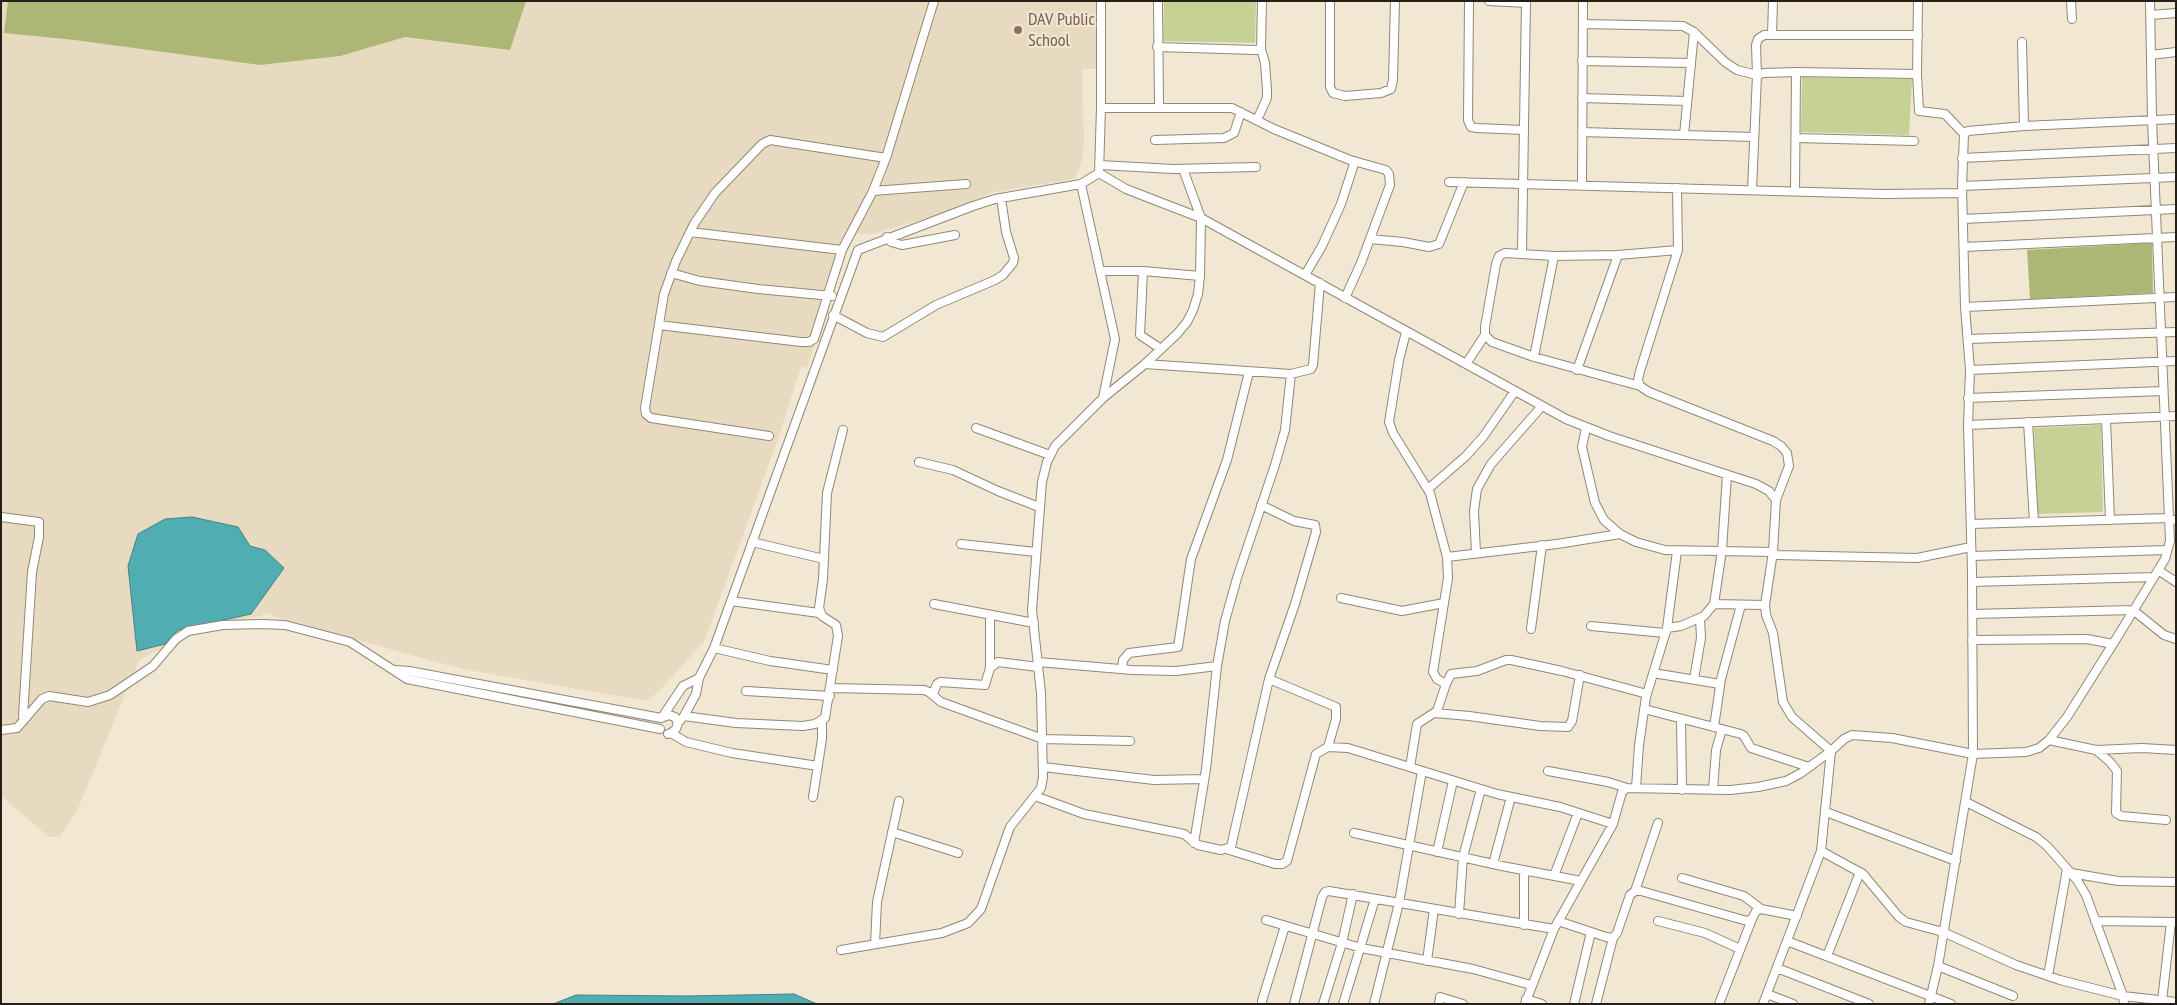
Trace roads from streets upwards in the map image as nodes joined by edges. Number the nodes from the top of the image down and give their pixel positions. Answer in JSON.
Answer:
{"nodes":[{"id":1,"x":934,"y":1,"type":"edge"},
{"id":2,"x":1101,"y":1,"type":"edge"},
{"id":3,"x":1158,"y":1,"type":"edge"},
{"id":4,"x":1262,"y":1,"type":"edge"},
{"id":5,"x":1330,"y":1,"type":"edge"},
{"id":6,"x":1395,"y":1,"type":"edge"},
{"id":7,"x":1469,"y":1,"type":"edge"},
{"id":8,"x":1489,"y":1,"type":"edge"},
{"id":9,"x":1583,"y":1,"type":"edge"},
{"id":10,"x":1773,"y":1,"type":"edge"},
{"id":11,"x":1918,"y":1,"type":"edge"},
{"id":12,"x":2071,"y":1,"type":"edge"},
{"id":13,"x":2150,"y":1,"type":"edge"},
{"id":14,"x":1526,"y":2,"type":"edge"},
{"id":15,"x":2176,"y":13,"type":"edge"},
{"id":16,"x":2151,"y":15,"type":"junction"},
{"id":17,"x":2072,"y":19,"type":"dead end"},
{"id":18,"x":1583,"y":24,"type":"junction"},
{"id":19,"x":1694,"y":32,"type":"junction"},
{"id":20,"x":1772,"y":35,"type":"junction"},
{"id":21,"x":1918,"y":36,"type":"junction"},
{"id":22,"x":2022,"y":42,"type":"dead end"},
{"id":23,"x":1157,"y":47,"type":"junction"},
{"id":24,"x":1261,"y":49,"type":"junction"},
{"id":25,"x":2151,"y":51,"type":"junction"},
{"id":26,"x":2176,"y":52,"type":"edge"},
{"id":27,"x":1582,"y":61,"type":"junction"},
{"id":28,"x":1691,"y":63,"type":"junction"},
{"id":29,"x":1796,"y":72,"type":"junction"},
{"id":30,"x":1917,"y":74,"type":"junction"},
{"id":31,"x":1757,"y":75,"type":"junction"},
{"id":32,"x":1582,"y":98,"type":"junction"},
{"id":33,"x":1687,"y":101,"type":"junction"},
{"id":34,"x":1159,"y":107,"type":"junction"},
{"id":35,"x":1101,"y":108,"type":"junction"},
{"id":36,"x":1241,"y":112,"type":"junction"},
{"id":37,"x":2176,"y":119,"type":"edge"},
{"id":38,"x":1257,"y":120,"type":"junction"},
{"id":39,"x":2152,"y":120,"type":"junction"},
{"id":40,"x":2024,"y":126,"type":"junction"},
{"id":41,"x":1523,"y":130,"type":"junction"},
{"id":42,"x":1582,"y":132,"type":"junction"},
{"id":43,"x":1964,"y":134,"type":"junction"},
{"id":44,"x":1684,"y":135,"type":"junction"},
{"id":45,"x":1754,"y":137,"type":"junction"},
{"id":46,"x":1796,"y":138,"type":"junction"},
{"id":47,"x":1155,"y":140,"type":"dead end"},
{"id":48,"x":1914,"y":141,"type":"dead end"},
{"id":49,"x":2176,"y":148,"type":"edge"},
{"id":50,"x":2153,"y":149,"type":"junction"},
{"id":51,"x":886,"y":158,"type":"junction"},
{"id":52,"x":1962,"y":158,"type":"junction"},
{"id":53,"x":1355,"y":161,"type":"junction"},
{"id":54,"x":1256,"y":167,"type":"dead end"},
{"id":55,"x":1100,"y":169,"type":"junction"},
{"id":56,"x":1183,"y":169,"type":"junction"},
{"id":57,"x":2154,"y":177,"type":"junction"},
{"id":58,"x":2176,"y":177,"type":"edge"},
{"id":59,"x":1449,"y":182,"type":"dead end"},
{"id":60,"x":1464,"y":182,"type":"junction"},
{"id":61,"x":966,"y":184,"type":"dead end"},
{"id":62,"x":1081,"y":184,"type":"junction"},
{"id":63,"x":1522,"y":184,"type":"junction"},
{"id":64,"x":1582,"y":186,"type":"junction"},
{"id":65,"x":1677,"y":188,"type":"junction"},
{"id":66,"x":1752,"y":190,"type":"junction"},
{"id":67,"x":1962,"y":190,"type":"junction"},
{"id":68,"x":873,"y":191,"type":"junction"},
{"id":69,"x":1795,"y":191,"type":"junction"},
{"id":70,"x":1001,"y":198,"type":"junction"},
{"id":71,"x":2176,"y":208,"type":"edge"},
{"id":72,"x":2156,"y":209,"type":"junction"},
{"id":73,"x":1201,"y":218,"type":"junction"},
{"id":74,"x":1963,"y":219,"type":"junction"},
{"id":75,"x":690,"y":232,"type":"junction"},
{"id":76,"x":956,"y":235,"type":"dead end"},
{"id":77,"x":887,"y":237,"type":"junction"},
{"id":78,"x":2157,"y":237,"type":"junction"},
{"id":79,"x":2176,"y":237,"type":"edge"},
{"id":80,"x":1370,"y":239,"type":"junction"},
{"id":81,"x":1964,"y":247,"type":"junction"},
{"id":82,"x":842,"y":250,"type":"junction"},
{"id":83,"x":1678,"y":250,"type":"junction"},
{"id":84,"x":1522,"y":252,"type":"junction"},
{"id":85,"x":1618,"y":255,"type":"junction"},
{"id":86,"x":1554,"y":256,"type":"junction"},
{"id":87,"x":1100,"y":271,"type":"junction"},
{"id":88,"x":1143,"y":271,"type":"junction"},
{"id":89,"x":671,"y":273,"type":"junction"},
{"id":90,"x":1305,"y":275,"type":"junction"},
{"id":91,"x":1200,"y":276,"type":"junction"},
{"id":92,"x":1320,"y":283,"type":"junction"},
{"id":93,"x":828,"y":296,"type":"junction"},
{"id":94,"x":839,"y":297,"type":"junction"},
{"id":95,"x":2176,"y":297,"type":"edge"},
{"id":96,"x":1345,"y":298,"type":"junction"},
{"id":97,"x":2159,"y":298,"type":"junction"},
{"id":98,"x":1965,"y":307,"type":"junction"},
{"id":99,"x":833,"y":315,"type":"junction"},
{"id":100,"x":659,"y":325,"type":"junction"},
{"id":101,"x":1406,"y":332,"type":"junction"},
{"id":102,"x":2176,"y":332,"type":"edge"},
{"id":103,"x":2161,"y":333,"type":"junction"},
{"id":104,"x":1485,"y":335,"type":"junction"},
{"id":105,"x":1968,"y":339,"type":"junction"},
{"id":106,"x":1161,"y":349,"type":"junction"},
{"id":107,"x":1534,"y":358,"type":"junction"},
{"id":108,"x":2162,"y":361,"type":"junction"},
{"id":109,"x":2176,"y":361,"type":"edge"},
{"id":110,"x":1145,"y":364,"type":"junction"},
{"id":111,"x":1466,"y":364,"type":"junction"},
{"id":112,"x":1577,"y":370,"type":"junction"},
{"id":113,"x":1970,"y":370,"type":"junction"},
{"id":114,"x":1249,"y":372,"type":"junction"},
{"id":115,"x":1291,"y":374,"type":"junction"},
{"id":116,"x":1640,"y":386,"type":"junction"},
{"id":117,"x":1515,"y":391,"type":"junction"},
{"id":118,"x":2163,"y":391,"type":"junction"},
{"id":119,"x":1103,"y":398,"type":"junction"},
{"id":120,"x":1968,"y":398,"type":"junction"},
{"id":121,"x":1542,"y":406,"type":"junction"},
{"id":122,"x":2176,"y":416,"type":"edge"},
{"id":123,"x":2164,"y":417,"type":"junction"},
{"id":124,"x":2106,"y":419,"type":"junction"},
{"id":125,"x":2028,"y":422,"type":"junction"},
{"id":126,"x":1968,"y":425,"type":"junction"},
{"id":127,"x":976,"y":428,"type":"dead end"},
{"id":128,"x":1586,"y":428,"type":"junction"},
{"id":129,"x":843,"y":430,"type":"dead end"},
{"id":130,"x":769,"y":436,"type":"dead end"},
{"id":131,"x":1050,"y":455,"type":"junction"},
{"id":132,"x":919,"y":462,"type":"dead end"},
{"id":133,"x":1727,"y":475,"type":"junction"},
{"id":134,"x":1428,"y":489,"type":"junction"},
{"id":135,"x":1776,"y":500,"type":"junction"},
{"id":136,"x":1261,"y":505,"type":"junction"},
{"id":137,"x":1039,"y":507,"type":"junction"},
{"id":138,"x":1,"y":517,"type":"edge"},
{"id":139,"x":2173,"y":519,"type":"edge"},
{"id":140,"x":2110,"y":520,"type":"junction"},
{"id":141,"x":2034,"y":522,"type":"junction"},
{"id":142,"x":1971,"y":524,"type":"junction"},
{"id":143,"x":1620,"y":534,"type":"junction"},
{"id":144,"x":2174,"y":541,"type":"edge"},
{"id":145,"x":752,"y":542,"type":"junction"},
{"id":146,"x":961,"y":544,"type":"dead end"},
{"id":147,"x":1542,"y":545,"type":"junction"},
{"id":148,"x":1971,"y":547,"type":"junction"},
{"id":149,"x":1722,"y":550,"type":"junction"},
{"id":150,"x":2167,"y":550,"type":"junction"},
{"id":151,"x":1677,"y":551,"type":"junction"},
{"id":152,"x":1036,"y":552,"type":"junction"},
{"id":153,"x":1773,"y":552,"type":"junction"},
{"id":154,"x":1476,"y":553,"type":"junction"},
{"id":155,"x":1972,"y":556,"type":"junction"},
{"id":156,"x":1447,"y":557,"type":"junction"},
{"id":157,"x":824,"y":559,"type":"junction"},
{"id":158,"x":2156,"y":573,"type":"junction"},
{"id":159,"x":1972,"y":582,"type":"junction"},
{"id":160,"x":2176,"y":582,"type":"edge"},
{"id":161,"x":1341,"y":598,"type":"dead end"},
{"id":162,"x":731,"y":601,"type":"junction"},
{"id":163,"x":1444,"y":603,"type":"junction"},
{"id":164,"x":934,"y":604,"type":"dead end"},
{"id":165,"x":1714,"y":604,"type":"junction"},
{"id":166,"x":1741,"y":605,"type":"junction"},
{"id":167,"x":1765,"y":605,"type":"junction"},
{"id":168,"x":2133,"y":610,"type":"junction"},
{"id":169,"x":819,"y":613,"type":"junction"},
{"id":170,"x":1972,"y":614,"type":"junction"},
{"id":171,"x":990,"y":615,"type":"junction"},
{"id":172,"x":1700,"y":618,"type":"junction"},
{"id":173,"x":1034,"y":623,"type":"junction"},
{"id":174,"x":1591,"y":626,"type":"dead end"},
{"id":175,"x":1531,"y":629,"type":"dead end"},
{"id":176,"x":1666,"y":631,"type":"junction"},
{"id":177,"x":2176,"y":639,"type":"edge"},
{"id":178,"x":1972,"y":640,"type":"junction"},
{"id":179,"x":2113,"y":644,"type":"junction"},
{"id":180,"x":714,"y":648,"type":"junction"},
{"id":181,"x":1038,"y":664,"type":"junction"},
{"id":182,"x":1217,"y":666,"type":"junction"},
{"id":183,"x":990,"y":668,"type":"junction"},
{"id":184,"x":1122,"y":669,"type":"junction"},
{"id":185,"x":395,"y":670,"type":"junction"},
{"id":186,"x":833,"y":670,"type":"junction"},
{"id":187,"x":1653,"y":673,"type":"junction"},
{"id":188,"x":1580,"y":675,"type":"junction"},
{"id":189,"x":699,"y":678,"type":"junction"},
{"id":190,"x":1269,"y":679,"type":"junction"},
{"id":191,"x":1694,"y":679,"type":"junction"},
{"id":192,"x":1446,"y":684,"type":"junction"},
{"id":193,"x":1720,"y":684,"type":"junction"},
{"id":194,"x":746,"y":691,"type":"dead end"},
{"id":195,"x":830,"y":692,"type":"junction"},
{"id":196,"x":933,"y":694,"type":"junction"},
{"id":197,"x":1647,"y":694,"type":"junction"},
{"id":198,"x":1644,"y":709,"type":"junction"},
{"id":199,"x":1435,"y":713,"type":"junction"},
{"id":200,"x":23,"y":716,"type":"dead end"},
{"id":201,"x":684,"y":716,"type":"junction"},
{"id":202,"x":662,"y":717,"type":"junction"},
{"id":203,"x":1681,"y":719,"type":"junction"},
{"id":204,"x":822,"y":722,"type":"junction"},
{"id":205,"x":678,"y":723,"type":"junction"},
{"id":206,"x":1718,"y":728,"type":"junction"},
{"id":207,"x":660,"y":729,"type":"junction"},
{"id":208,"x":1,"y":730,"type":"edge"},
{"id":209,"x":671,"y":733,"type":"junction"},
{"id":210,"x":1043,"y":739,"type":"junction"},
{"id":211,"x":2049,"y":740,"type":"junction"},
{"id":212,"x":1130,"y":741,"type":"dead end"},
{"id":213,"x":1328,"y":747,"type":"junction"},
{"id":214,"x":2096,"y":750,"type":"junction"},
{"id":215,"x":2176,"y":750,"type":"edge"},
{"id":216,"x":1831,"y":751,"type":"junction"},
{"id":217,"x":1973,"y":754,"type":"junction"},
{"id":218,"x":818,"y":766,"type":"junction"},
{"id":219,"x":1043,"y":767,"type":"junction"},
{"id":220,"x":1410,"y":767,"type":"junction"},
{"id":221,"x":1810,"y":767,"type":"junction"},
{"id":222,"x":1422,"y":771,"type":"junction"},
{"id":223,"x":1548,"y":771,"type":"dead end"},
{"id":224,"x":1204,"y":779,"type":"junction"},
{"id":225,"x":1453,"y":781,"type":"junction"},
{"id":226,"x":1627,"y":788,"type":"junction"},
{"id":227,"x":1636,"y":788,"type":"junction"},
{"id":228,"x":1481,"y":789,"type":"junction"},
{"id":229,"x":1682,"y":790,"type":"junction"},
{"id":230,"x":1713,"y":790,"type":"junction"},
{"id":231,"x":1035,"y":796,"type":"junction"},
{"id":232,"x":814,"y":797,"type":"dead end"},
{"id":233,"x":1511,"y":797,"type":"junction"},
{"id":234,"x":900,"y":801,"type":"dead end"},
{"id":235,"x":1966,"y":802,"type":"junction"},
{"id":236,"x":1578,"y":812,"type":"junction"},
{"id":237,"x":1826,"y":812,"type":"junction"},
{"id":238,"x":2166,"y":820,"type":"dead end"},
{"id":239,"x":1658,"y":823,"type":"dead end"},
{"id":240,"x":1613,"y":824,"type":"junction"},
{"id":241,"x":892,"y":832,"type":"junction"},
{"id":242,"x":1354,"y":834,"type":"dead end"},
{"id":243,"x":1194,"y":843,"type":"junction"},
{"id":244,"x":1409,"y":846,"type":"junction"},
{"id":245,"x":1226,"y":849,"type":"junction"},
{"id":246,"x":1821,"y":851,"type":"junction"},
{"id":247,"x":1437,"y":852,"type":"junction"},
{"id":248,"x":958,"y":853,"type":"dead end"},
{"id":249,"x":1463,"y":858,"type":"junction"},
{"id":250,"x":1956,"y":861,"type":"junction"},
{"id":251,"x":1493,"y":864,"type":"junction"},
{"id":252,"x":1524,"y":870,"type":"junction"},
{"id":253,"x":2069,"y":871,"type":"junction"},
{"id":254,"x":1860,"y":872,"type":"junction"},
{"id":255,"x":1554,"y":876,"type":"junction"},
{"id":256,"x":1682,"y":878,"type":"dead end"},
{"id":257,"x":1581,"y":881,"type":"junction"},
{"id":258,"x":2176,"y":882,"type":"edge"},
{"id":259,"x":1635,"y":891,"type":"junction"},
{"id":260,"x":1353,"y":894,"type":"junction"},
{"id":261,"x":1375,"y":898,"type":"junction"},
{"id":262,"x":1400,"y":903,"type":"junction"},
{"id":263,"x":1434,"y":909,"type":"junction"},
{"id":264,"x":1761,"y":909,"type":"junction"},
{"id":265,"x":1459,"y":914,"type":"junction"},
{"id":266,"x":1796,"y":916,"type":"junction"},
{"id":267,"x":1752,"y":919,"type":"junction"},
{"id":268,"x":1266,"y":920,"type":"dead end"},
{"id":269,"x":1658,"y":920,"type":"dead end"},
{"id":270,"x":1558,"y":921,"type":"junction"},
{"id":271,"x":2095,"y":921,"type":"junction"},
{"id":272,"x":2173,"y":922,"type":"edge"},
{"id":273,"x":1524,"y":925,"type":"junction"},
{"id":274,"x":1285,"y":926,"type":"junction"},
{"id":275,"x":1554,"y":929,"type":"junction"},
{"id":276,"x":1591,"y":932,"type":"junction"},
{"id":277,"x":1943,"y":932,"type":"junction"},
{"id":278,"x":1313,"y":934,"type":"junction"},
{"id":279,"x":1613,"y":938,"type":"junction"},
{"id":280,"x":1787,"y":941,"type":"junction"},
{"id":281,"x":1342,"y":943,"type":"junction"},
{"id":282,"x":875,"y":944,"type":"junction"},
{"id":283,"x":1361,"y":948,"type":"junction"},
{"id":284,"x":1740,"y":949,"type":"junction"},
{"id":285,"x":841,"y":950,"type":"dead end"},
{"id":286,"x":1387,"y":953,"type":"junction"},
{"id":287,"x":1828,"y":956,"type":"junction"},
{"id":288,"x":1427,"y":961,"type":"junction"},
{"id":289,"x":1938,"y":966,"type":"junction"},
{"id":290,"x":1777,"y":968,"type":"junction"},
{"id":291,"x":2048,"y":976,"type":"junction"},
{"id":292,"x":1531,"y":986,"type":"junction"},
{"id":293,"x":1767,"y":994,"type":"junction"},
{"id":294,"x":2013,"y":996,"type":"dead end"},
{"id":295,"x":1930,"y":1000,"type":"edge"},
{"id":296,"x":2123,"y":1000,"type":"edge"},
{"id":297,"x":2162,"y":1000,"type":"junction"},
{"id":298,"x":1262,"y":1001,"type":"dead end"},
{"id":299,"x":1526,"y":1002,"type":"edge"},
{"id":300,"x":2176,"y":1002,"type":"edge"},
{"id":301,"x":1294,"y":1004,"type":"edge"},
{"id":302,"x":1323,"y":1004,"type":"edge"},
{"id":303,"x":1343,"y":1004,"type":"edge"},
{"id":304,"x":1374,"y":1004,"type":"edge"},
{"id":305,"x":1439,"y":1004,"type":"edge"},
{"id":306,"x":1463,"y":1004,"type":"edge"},
{"id":307,"x":1542,"y":1004,"type":"edge"},
{"id":308,"x":1574,"y":1004,"type":"edge"},
{"id":309,"x":1596,"y":1004,"type":"edge"},
{"id":310,"x":1719,"y":1004,"type":"edge"},
{"id":311,"x":1763,"y":1004,"type":"edge"},
{"id":312,"x":1794,"y":1004,"type":"edge"},
{"id":313,"x":1869,"y":1004,"type":"edge"},
{"id":314,"x":1951,"y":1004,"type":"edge"}],
"edges":[{"from":1,"to":51,"type":"street"},
{"from":2,"to":35,"type":"street"},
{"from":3,"to":23,"type":"street"},
{"from":4,"to":24,"type":"street"},
{"from":5,"to":6,"type":"street"},
{"from":7,"to":41,"type":"street"},
{"from":8,"to":14,"type":"street"},
{"from":9,"to":18,"type":"street"},
{"from":10,"to":20,"type":"street"},
{"from":11,"to":21,"type":"street"},
{"from":12,"to":17,"type":"street"},
{"from":13,"to":16,"type":"street"},
{"from":14,"to":41,"type":"street"},
{"from":15,"to":16,"type":"street"},
{"from":16,"to":25,"type":"street"},
{"from":18,"to":19,"type":"street"},
{"from":18,"to":27,"type":"street"},
{"from":19,"to":28,"type":"street"},
{"from":19,"to":31,"type":"street"},
{"from":20,"to":21,"type":"street"},
{"from":20,"to":31,"type":"street"},
{"from":21,"to":30,"type":"street"},
{"from":22,"to":40,"type":"street"},
{"from":23,"to":24,"type":"street"},
{"from":23,"to":34,"type":"street"},
{"from":24,"to":38,"type":"street"},
{"from":25,"to":26,"type":"street"},
{"from":25,"to":39,"type":"street"},
{"from":27,"to":28,"type":"street"},
{"from":27,"to":32,"type":"street"},
{"from":28,"to":33,"type":"street"},
{"from":29,"to":30,"type":"street"},
{"from":29,"to":31,"type":"street"},
{"from":29,"to":46,"type":"street"},
{"from":30,"to":43,"type":"street"},
{"from":31,"to":45,"type":"street"},
{"from":32,"to":33,"type":"street"},
{"from":32,"to":42,"type":"street"},
{"from":33,"to":44,"type":"street"},
{"from":34,"to":35,"type":"street"},
{"from":34,"to":36,"type":"street"},
{"from":35,"to":55,"type":"street"},
{"from":36,"to":38,"type":"street"},
{"from":36,"to":47,"type":"street"},
{"from":37,"to":39,"type":"street"},
{"from":38,"to":53,"type":"street"},
{"from":39,"to":40,"type":"street"},
{"from":39,"to":50,"type":"street"},
{"from":40,"to":43,"type":"street"},
{"from":41,"to":63,"type":"street"},
{"from":42,"to":44,"type":"street"},
{"from":42,"to":64,"type":"street"},
{"from":43,"to":52,"type":"street"},
{"from":44,"to":45,"type":"street"},
{"from":45,"to":66,"type":"street"},
{"from":46,"to":48,"type":"street"},
{"from":46,"to":69,"type":"street"},
{"from":49,"to":50,"type":"street"},
{"from":50,"to":52,"type":"street"},
{"from":50,"to":57,"type":"street"},
{"from":51,"to":68,"type":"street"},
{"from":51,"to":75,"type":"street"},
{"from":52,"to":67,"type":"street"},
{"from":53,"to":80,"type":"street"},
{"from":53,"to":90,"type":"street"},
{"from":54,"to":56,"type":"street"},
{"from":55,"to":56,"type":"street"},
{"from":55,"to":62,"type":"street"},
{"from":55,"to":73,"type":"street"},
{"from":56,"to":73,"type":"street"},
{"from":57,"to":58,"type":"street"},
{"from":57,"to":67,"type":"street"},
{"from":57,"to":72,"type":"street"},
{"from":59,"to":60,"type":"street"},
{"from":60,"to":63,"type":"street"},
{"from":60,"to":80,"type":"street"},
{"from":61,"to":68,"type":"street"},
{"from":62,"to":70,"type":"street"},
{"from":62,"to":87,"type":"street"},
{"from":63,"to":64,"type":"street"},
{"from":63,"to":84,"type":"street"},
{"from":64,"to":65,"type":"street"},
{"from":65,"to":66,"type":"street"},
{"from":65,"to":83,"type":"street"},
{"from":66,"to":69,"type":"street"},
{"from":67,"to":69,"type":"street"},
{"from":67,"to":74,"type":"street"},
{"from":68,"to":82,"type":"street"},
{"from":70,"to":77,"type":"street"},
{"from":70,"to":99,"type":"street"},
{"from":71,"to":72,"type":"street"},
{"from":72,"to":74,"type":"street"},
{"from":72,"to":78,"type":"street"},
{"from":73,"to":90,"type":"street"},
{"from":73,"to":91,"type":"street"},
{"from":74,"to":81,"type":"street"},
{"from":75,"to":82,"type":"street"},
{"from":75,"to":89,"type":"street"},
{"from":76,"to":77,"type":"street"},
{"from":77,"to":94,"type":"street"},
{"from":78,"to":79,"type":"street"},
{"from":78,"to":81,"type":"street"},
{"from":78,"to":97,"type":"street"},
{"from":80,"to":96,"type":"street"},
{"from":81,"to":98,"type":"street"},
{"from":82,"to":93,"type":"street"},
{"from":83,"to":85,"type":"street"},
{"from":83,"to":116,"type":"street"},
{"from":84,"to":86,"type":"street"},
{"from":84,"to":104,"type":"street"},
{"from":85,"to":86,"type":"street"},
{"from":85,"to":112,"type":"street"},
{"from":86,"to":107,"type":"street"},
{"from":87,"to":88,"type":"street"},
{"from":87,"to":119,"type":"street"},
{"from":88,"to":91,"type":"street"},
{"from":88,"to":106,"type":"street"},
{"from":89,"to":93,"type":"street"},
{"from":89,"to":100,"type":"street"},
{"from":90,"to":92,"type":"street"},
{"from":91,"to":106,"type":"street"},
{"from":92,"to":96,"type":"street"},
{"from":92,"to":115,"type":"street"},
{"from":93,"to":94,"type":"street"},
{"from":93,"to":100,"type":"street"},
{"from":94,"to":99,"type":"street"},
{"from":95,"to":97,"type":"street"},
{"from":96,"to":101,"type":"street"},
{"from":97,"to":98,"type":"street"},
{"from":97,"to":103,"type":"street"},
{"from":98,"to":105,"type":"street"},
{"from":99,"to":145,"type":"street"},
{"from":100,"to":130,"type":"street"},
{"from":101,"to":111,"type":"street"},
{"from":101,"to":134,"type":"street"},
{"from":102,"to":103,"type":"street"},
{"from":103,"to":105,"type":"street"},
{"from":103,"to":108,"type":"street"},
{"from":104,"to":107,"type":"street"},
{"from":104,"to":111,"type":"street"},
{"from":105,"to":113,"type":"street"},
{"from":106,"to":110,"type":"street"},
{"from":107,"to":112,"type":"street"},
{"from":108,"to":109,"type":"street"},
{"from":108,"to":113,"type":"street"},
{"from":108,"to":118,"type":"street"},
{"from":110,"to":114,"type":"street"},
{"from":110,"to":119,"type":"street"},
{"from":111,"to":117,"type":"street"},
{"from":112,"to":116,"type":"street"},
{"from":113,"to":120,"type":"street"},
{"from":114,"to":115,"type":"street"},
{"from":114,"to":184,"type":"street"},
{"from":115,"to":136,"type":"street"},
{"from":116,"to":135,"type":"street"},
{"from":117,"to":121,"type":"street"},
{"from":117,"to":134,"type":"street"},
{"from":118,"to":120,"type":"street"},
{"from":118,"to":123,"type":"street"},
{"from":119,"to":131,"type":"street"},
{"from":120,"to":126,"type":"street"},
{"from":121,"to":128,"type":"street"},
{"from":121,"to":154,"type":"street"},
{"from":122,"to":123,"type":"street"},
{"from":123,"to":124,"type":"street"},
{"from":123,"to":139,"type":"street"},
{"from":124,"to":125,"type":"street"},
{"from":124,"to":140,"type":"street"},
{"from":125,"to":126,"type":"street"},
{"from":125,"to":141,"type":"street"},
{"from":126,"to":142,"type":"street"},
{"from":127,"to":131,"type":"street"},
{"from":128,"to":133,"type":"street"},
{"from":128,"to":143,"type":"street"},
{"from":129,"to":157,"type":"street"},
{"from":131,"to":137,"type":"street"},
{"from":132,"to":137,"type":"street"},
{"from":133,"to":135,"type":"street"},
{"from":133,"to":149,"type":"street"},
{"from":134,"to":156,"type":"street"},
{"from":135,"to":153,"type":"street"},
{"from":136,"to":182,"type":"street"},
{"from":136,"to":190,"type":"street"},
{"from":137,"to":152,"type":"street"},
{"from":138,"to":200,"type":"street"},
{"from":139,"to":140,"type":"street"},
{"from":139,"to":144,"type":"street"},
{"from":140,"to":141,"type":"street"},
{"from":141,"to":142,"type":"street"},
{"from":142,"to":148,"type":"street"},
{"from":143,"to":147,"type":"street"},
{"from":143,"to":151,"type":"street"},
{"from":144,"to":150,"type":"street"},
{"from":145,"to":157,"type":"street"},
{"from":145,"to":162,"type":"street"},
{"from":146,"to":152,"type":"street"},
{"from":147,"to":154,"type":"street"},
{"from":147,"to":175,"type":"street"},
{"from":148,"to":153,"type":"street"},
{"from":148,"to":155,"type":"street"},
{"from":149,"to":151,"type":"street"},
{"from":149,"to":153,"type":"street"},
{"from":149,"to":165,"type":"street"},
{"from":150,"to":155,"type":"street"},
{"from":150,"to":158,"type":"street"},
{"from":151,"to":176,"type":"street"},
{"from":152,"to":173,"type":"street"},
{"from":153,"to":167,"type":"street"},
{"from":154,"to":156,"type":"street"},
{"from":155,"to":159,"type":"street"},
{"from":156,"to":163,"type":"street"},
{"from":157,"to":169,"type":"street"},
{"from":158,"to":159,"type":"street"},
{"from":158,"to":160,"type":"street"},
{"from":158,"to":168,"type":"street"},
{"from":159,"to":170,"type":"street"},
{"from":161,"to":163,"type":"street"},
{"from":162,"to":169,"type":"street"},
{"from":162,"to":180,"type":"street"},
{"from":163,"to":192,"type":"street"},
{"from":164,"to":171,"type":"street"},
{"from":165,"to":166,"type":"street"},
{"from":165,"to":172,"type":"street"},
{"from":166,"to":167,"type":"street"},
{"from":166,"to":193,"type":"street"},
{"from":167,"to":216,"type":"street"},
{"from":168,"to":170,"type":"street"},
{"from":168,"to":177,"type":"street"},
{"from":168,"to":179,"type":"street"},
{"from":169,"to":186,"type":"street"},
{"from":170,"to":178,"type":"street"},
{"from":171,"to":173,"type":"street"},
{"from":171,"to":183,"type":"street"},
{"from":172,"to":176,"type":"street"},
{"from":172,"to":191,"type":"street"},
{"from":173,"to":181,"type":"street"},
{"from":174,"to":176,"type":"street"},
{"from":176,"to":187,"type":"street"},
{"from":178,"to":179,"type":"street"},
{"from":178,"to":217,"type":"street"},
{"from":179,"to":211,"type":"street"},
{"from":180,"to":186,"type":"street"},
{"from":180,"to":189,"type":"street"},
{"from":181,"to":183,"type":"street"},
{"from":181,"to":184,"type":"street"},
{"from":181,"to":210,"type":"street"},
{"from":182,"to":184,"type":"street"},
{"from":182,"to":224,"type":"street"},
{"from":183,"to":196,"type":"street"},
{"from":185,"to":202,"type":"street"},
{"from":185,"to":207,"type":"street"},
{"from":185,"to":208,"type":"street"},
{"from":186,"to":195,"type":"street"},
{"from":187,"to":191,"type":"street"},
{"from":187,"to":197,"type":"street"},
{"from":188,"to":192,"type":"street"},
{"from":188,"to":197,"type":"street"},
{"from":188,"to":199,"type":"street"},
{"from":189,"to":201,"type":"street"},
{"from":189,"to":202,"type":"street"},
{"from":190,"to":213,"type":"street"},
{"from":190,"to":245,"type":"street"},
{"from":191,"to":193,"type":"street"},
{"from":192,"to":199,"type":"street"},
{"from":193,"to":206,"type":"street"},
{"from":194,"to":195,"type":"street"},
{"from":195,"to":196,"type":"street"},
{"from":195,"to":204,"type":"street"},
{"from":196,"to":210,"type":"street"},
{"from":197,"to":198,"type":"street"},
{"from":198,"to":203,"type":"street"},
{"from":198,"to":227,"type":"street"},
{"from":199,"to":220,"type":"street"},
{"from":201,"to":204,"type":"street"},
{"from":201,"to":205,"type":"street"},
{"from":202,"to":205,"type":"street"},
{"from":202,"to":207,"type":"street"},
{"from":203,"to":206,"type":"street"},
{"from":203,"to":229,"type":"street"},
{"from":204,"to":218,"type":"street"},
{"from":205,"to":209,"type":"street"},
{"from":206,"to":221,"type":"street"},
{"from":206,"to":230,"type":"street"},
{"from":207,"to":209,"type":"street"},
{"from":209,"to":218,"type":"street"},
{"from":210,"to":212,"type":"street"},
{"from":210,"to":219,"type":"street"},
{"from":211,"to":214,"type":"street"},
{"from":211,"to":217,"type":"street"},
{"from":213,"to":220,"type":"street"},
{"from":213,"to":245,"type":"street"},
{"from":214,"to":215,"type":"street"},
{"from":214,"to":238,"type":"street"},
{"from":216,"to":217,"type":"street"},
{"from":216,"to":221,"type":"street"},
{"from":216,"to":237,"type":"street"},
{"from":217,"to":235,"type":"street"},
{"from":218,"to":232,"type":"street"},
{"from":219,"to":224,"type":"street"},
{"from":219,"to":231,"type":"street"},
{"from":220,"to":222,"type":"street"},
{"from":221,"to":230,"type":"street"},
{"from":222,"to":225,"type":"street"},
{"from":222,"to":244,"type":"street"},
{"from":223,"to":226,"type":"street"},
{"from":224,"to":243,"type":"street"},
{"from":225,"to":228,"type":"street"},
{"from":225,"to":247,"type":"street"},
{"from":226,"to":227,"type":"street"},
{"from":226,"to":240,"type":"street"},
{"from":227,"to":229,"type":"street"},
{"from":228,"to":233,"type":"street"},
{"from":228,"to":249,"type":"street"},
{"from":229,"to":230,"type":"street"},
{"from":231,"to":243,"type":"street"},
{"from":231,"to":282,"type":"street"},
{"from":233,"to":236,"type":"street"},
{"from":233,"to":251,"type":"street"},
{"from":234,"to":241,"type":"street"},
{"from":235,"to":250,"type":"street"},
{"from":235,"to":253,"type":"street"},
{"from":236,"to":240,"type":"street"},
{"from":236,"to":255,"type":"street"},
{"from":237,"to":246,"type":"street"},
{"from":237,"to":250,"type":"street"},
{"from":239,"to":259,"type":"street"},
{"from":240,"to":257,"type":"street"},
{"from":241,"to":248,"type":"street"},
{"from":241,"to":282,"type":"street"},
{"from":242,"to":244,"type":"street"},
{"from":243,"to":245,"type":"street"},
{"from":244,"to":247,"type":"street"},
{"from":244,"to":262,"type":"street"},
{"from":246,"to":254,"type":"street"},
{"from":246,"to":266,"type":"street"},
{"from":247,"to":249,"type":"street"},
{"from":249,"to":251,"type":"street"},
{"from":249,"to":265,"type":"street"},
{"from":250,"to":277,"type":"street"},
{"from":251,"to":252,"type":"street"},
{"from":252,"to":255,"type":"street"},
{"from":252,"to":273,"type":"street"},
{"from":253,"to":258,"type":"street"},
{"from":253,"to":271,"type":"street"},
{"from":253,"to":291,"type":"street"},
{"from":254,"to":277,"type":"street"},
{"from":254,"to":287,"type":"street"},
{"from":255,"to":257,"type":"street"},
{"from":256,"to":264,"type":"street"},
{"from":257,"to":270,"type":"street"},
{"from":259,"to":267,"type":"street"},
{"from":259,"to":279,"type":"street"},
{"from":260,"to":261,"type":"street"},
{"from":260,"to":278,"type":"street"},
{"from":260,"to":281,"type":"street"},
{"from":261,"to":262,"type":"street"},
{"from":261,"to":283,"type":"street"},
{"from":262,"to":263,"type":"street"},
{"from":262,"to":286,"type":"street"},
{"from":263,"to":265,"type":"street"},
{"from":263,"to":288,"type":"street"},
{"from":264,"to":266,"type":"street"},
{"from":264,"to":267,"type":"street"},
{"from":265,"to":273,"type":"street"},
{"from":266,"to":280,"type":"street"},
{"from":267,"to":284,"type":"street"},
{"from":268,"to":274,"type":"street"},
{"from":269,"to":284,"type":"street"},
{"from":270,"to":275,"type":"street"},
{"from":270,"to":276,"type":"street"},
{"from":271,"to":272,"type":"street"},
{"from":271,"to":296,"type":"street"},
{"from":272,"to":297,"type":"street"},
{"from":273,"to":275,"type":"street"},
{"from":274,"to":278,"type":"street"},
{"from":274,"to":298,"type":"street"},
{"from":275,"to":292,"type":"street"},
{"from":276,"to":279,"type":"street"},
{"from":276,"to":308,"type":"street"},
{"from":277,"to":289,"type":"street"},
{"from":277,"to":291,"type":"street"},
{"from":278,"to":281,"type":"street"},
{"from":278,"to":301,"type":"street"},
{"from":279,"to":309,"type":"street"},
{"from":280,"to":287,"type":"street"},
{"from":280,"to":290,"type":"street"},
{"from":281,"to":283,"type":"street"},
{"from":281,"to":302,"type":"street"},
{"from":282,"to":285,"type":"street"},
{"from":283,"to":286,"type":"street"},
{"from":283,"to":303,"type":"street"},
{"from":284,"to":310,"type":"street"},
{"from":286,"to":288,"type":"street"},
{"from":286,"to":304,"type":"street"},
{"from":287,"to":295,"type":"street"},
{"from":288,"to":292,"type":"street"},
{"from":289,"to":294,"type":"street"},
{"from":289,"to":295,"type":"street"},
{"from":290,"to":293,"type":"street"},
{"from":290,"to":313,"type":"street"},
{"from":291,"to":296,"type":"street"},
{"from":292,"to":299,"type":"street"},
{"from":293,"to":311,"type":"street"},
{"from":293,"to":312,"type":"street"},
{"from":295,"to":314,"type":"street"},
{"from":296,"to":297,"type":"street"},
{"from":297,"to":300,"type":"street"},
{"from":299,"to":307,"type":"street"},
{"from":305,"to":306,"type":"street"}]}
